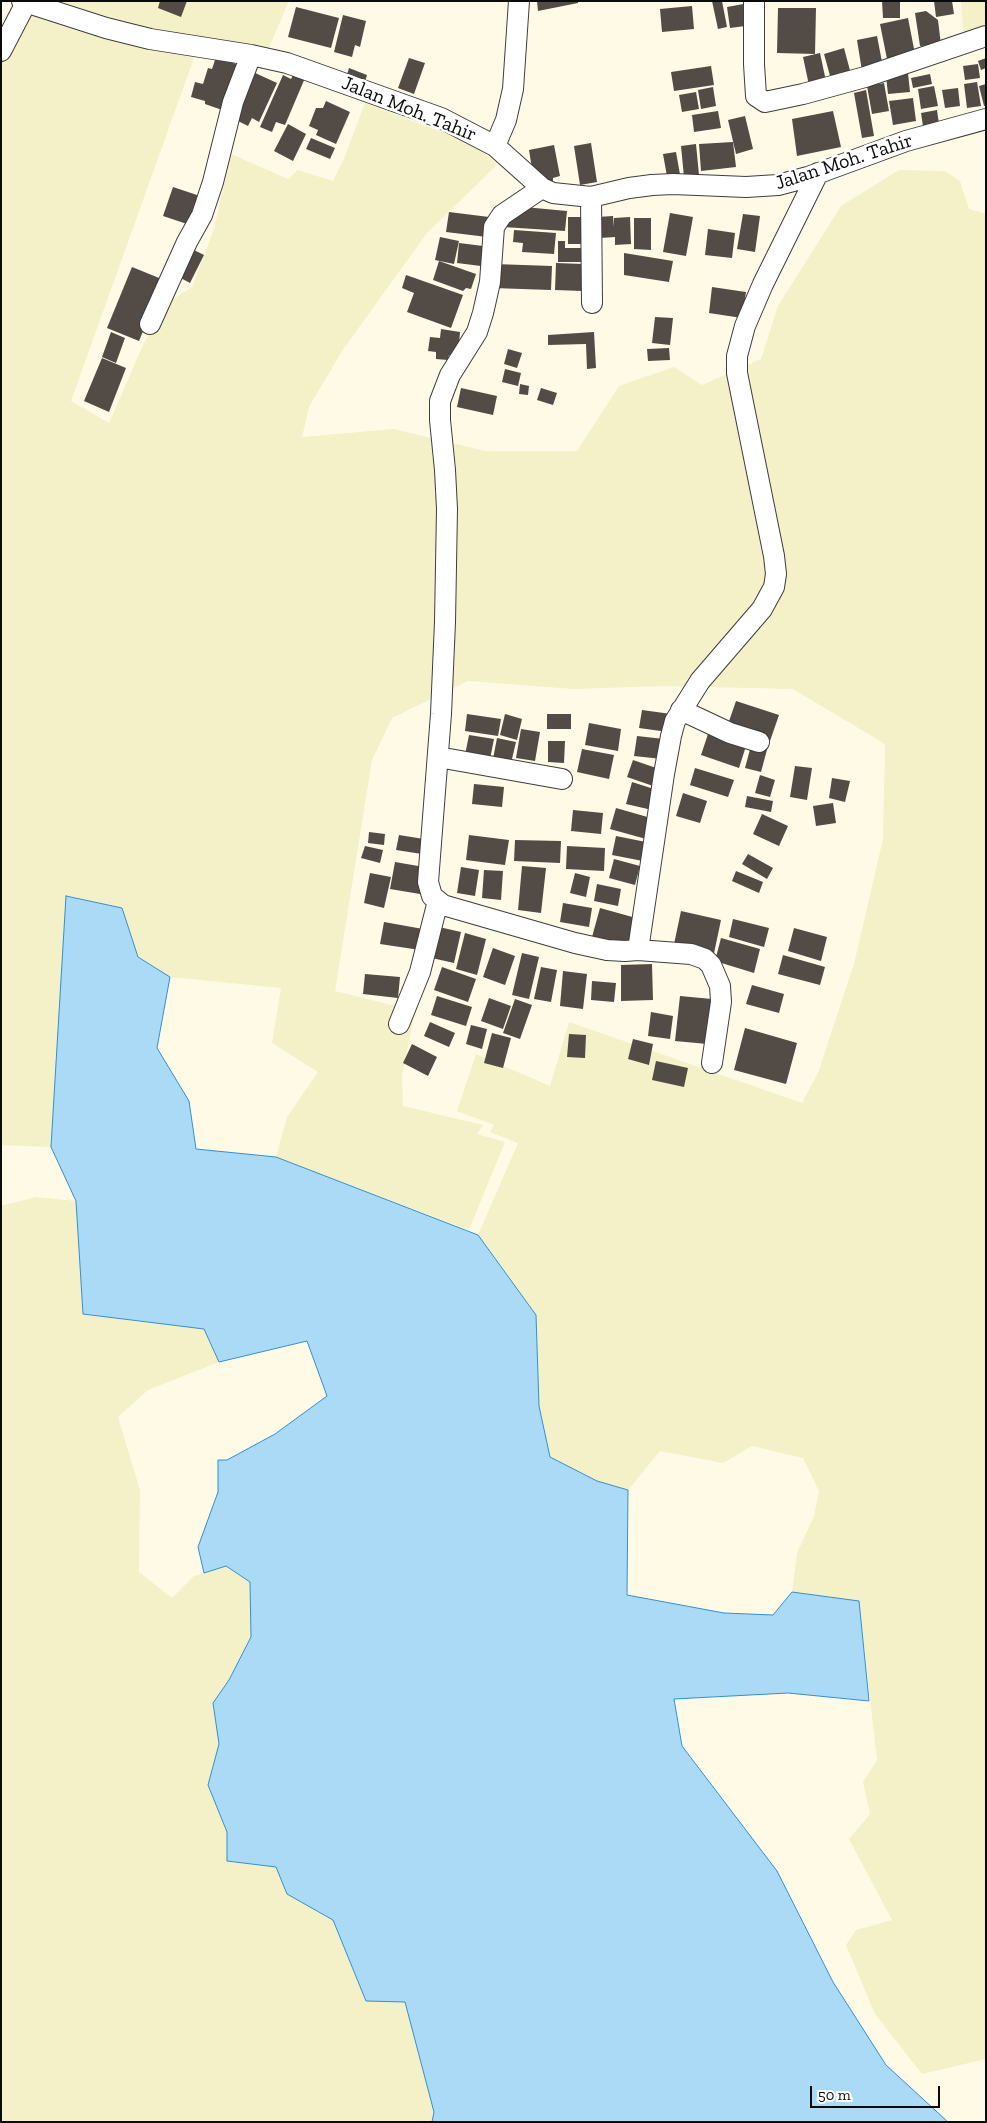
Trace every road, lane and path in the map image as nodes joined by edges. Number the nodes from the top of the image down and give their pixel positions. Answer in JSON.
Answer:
{"nodes":[{"id":1,"x":519,"y":1,"type":"edge"},
{"id":2,"x":754,"y":1,"type":"edge"},
{"id":3,"x":24,"y":2,"type":"edge"},
{"id":4,"x":986,"y":36,"type":"edge"},
{"id":5,"x":1,"y":51,"type":"edge"},
{"id":6,"x":251,"y":55,"type":"junction"},
{"id":7,"x":986,"y":119,"type":"edge"},
{"id":8,"x":495,"y":146,"type":"junction"},
{"id":9,"x":818,"y":173,"type":"junction"},
{"id":10,"x":542,"y":188,"type":"junction"},
{"id":11,"x":591,"y":197,"type":"junction"},
{"id":12,"x":592,"y":303,"type":"dead end"},
{"id":13,"x":150,"y":324,"type":"dead end"},
{"id":14,"x":680,"y":710,"type":"junction"},
{"id":15,"x":759,"y":742,"type":"dead end"},
{"id":16,"x":438,"y":757,"type":"junction"},
{"id":17,"x":562,"y":779,"type":"dead end"},
{"id":18,"x":438,"y":901,"type":"junction"},
{"id":19,"x":638,"y":950,"type":"junction"},
{"id":20,"x":399,"y":1024,"type":"dead end"},
{"id":21,"x":712,"y":1062,"type":"dead end"}],
"edges":[{"from":1,"to":8,"type":"street"},
{"from":2,"to":4,"type":"street"},
{"from":3,"to":5,"type":"street"},
{"from":3,"to":6,"type":"street","name":"Jalan Moh. Tahir"},
{"from":6,"to":8,"type":"street","name":"Jalan Moh. Tahir"},
{"from":6,"to":13,"type":"street"},
{"from":7,"to":9,"type":"street","name":"Jalan Moh. Tahir"},
{"from":8,"to":10,"type":"street","name":"Jalan Moh. Tahir"},
{"from":9,"to":11,"type":"street","name":"Jalan Moh. Tahir"},
{"from":9,"to":14,"type":"street"},
{"from":10,"to":11,"type":"street","name":"Jalan Moh. Tahir"},
{"from":10,"to":16,"type":"street"},
{"from":11,"to":12,"type":"street"},
{"from":14,"to":15,"type":"street"},
{"from":14,"to":19,"type":"street"},
{"from":16,"to":17,"type":"street"},
{"from":16,"to":18,"type":"street"},
{"from":18,"to":19,"type":"street"},
{"from":18,"to":20,"type":"street"},
{"from":19,"to":21,"type":"street"}]}
